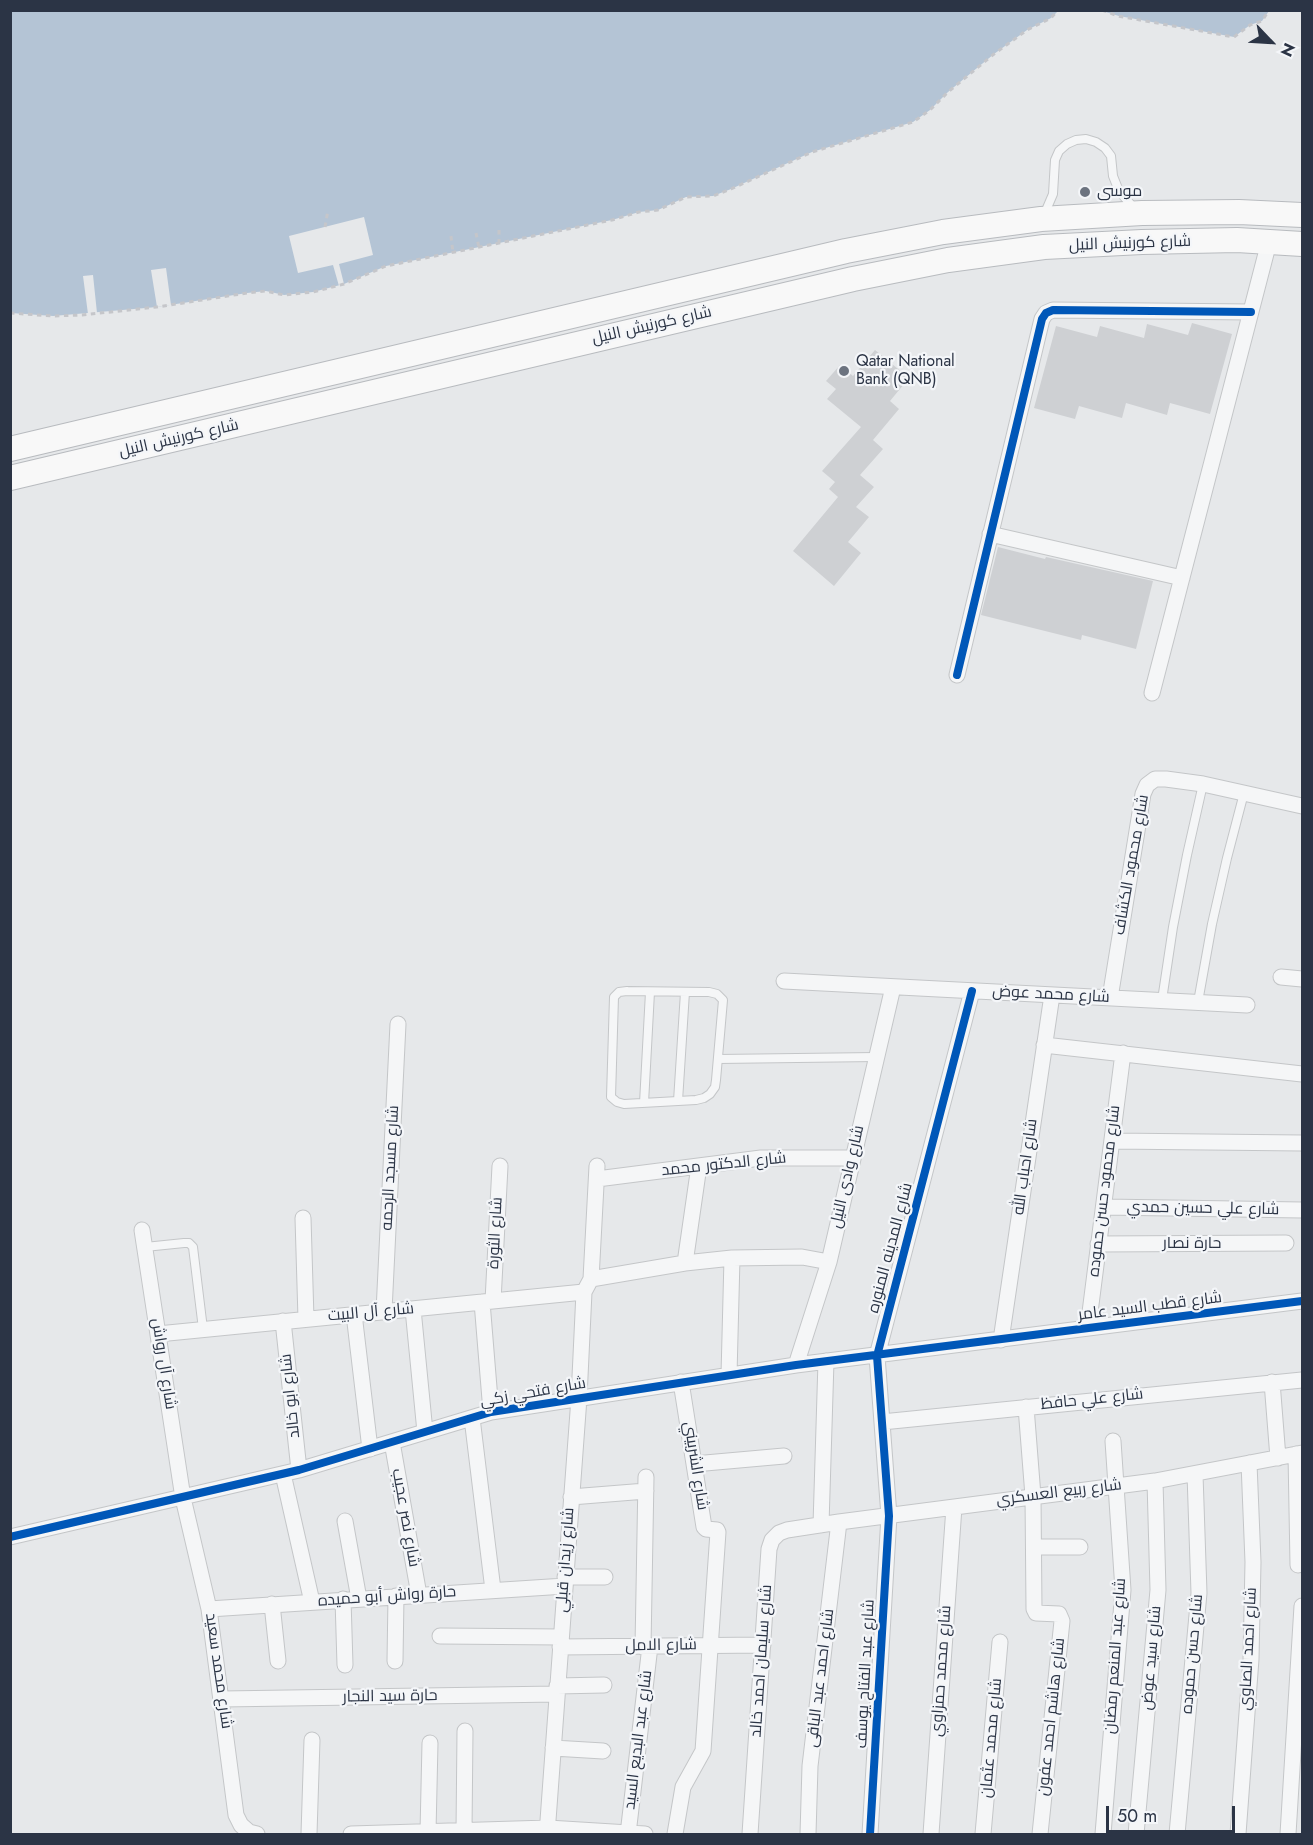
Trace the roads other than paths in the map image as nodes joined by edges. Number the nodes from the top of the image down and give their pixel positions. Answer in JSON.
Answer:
{"nodes":[{"id":1,"x":1142,"y":213,"type":"junction"},
{"id":2,"x":1302,"y":215,"type":"edge"},
{"id":3,"x":1041,"y":219,"type":"junction"},
{"id":4,"x":1269,"y":242,"type":"junction"},
{"id":5,"x":1302,"y":244,"type":"edge"},
{"id":6,"x":1251,"y":312,"type":"junction"},
{"id":7,"x":10,"y":449,"type":"edge"},
{"id":8,"x":10,"y":478,"type":"edge"},
{"id":9,"x":990,"y":534,"type":"junction"},
{"id":10,"x":1182,"y":578,"type":"junction"},
{"id":11,"x":957,"y":675,"type":"dead end"},
{"id":12,"x":1152,"y":693,"type":"dead end"},
{"id":13,"x":1203,"y":784,"type":"junction"},
{"id":14,"x":1244,"y":793,"type":"junction"},
{"id":15,"x":1302,"y":806,"type":"edge"},
{"id":16,"x":1281,"y":977,"type":"dead end"},
{"id":17,"x":1302,"y":979,"type":"edge"},
{"id":18,"x":783,"y":981,"type":"dead end"},
{"id":19,"x":893,"y":987,"type":"junction"},
{"id":20,"x":972,"y":991,"type":"junction"},
{"id":21,"x":650,"y":992,"type":"junction"},
{"id":22,"x":685,"y":992,"type":"junction"},
{"id":23,"x":1052,"y":995,"type":"junction"},
{"id":24,"x":1110,"y":998,"type":"junction"},
{"id":25,"x":1162,"y":1000,"type":"junction"},
{"id":26,"x":1198,"y":1002,"type":"junction"},
{"id":27,"x":1247,"y":1005,"type":"dead end"},
{"id":28,"x":398,"y":1024,"type":"dead end"},
{"id":29,"x":1044,"y":1045,"type":"junction"},
{"id":30,"x":1123,"y":1053,"type":"junction"},
{"id":31,"x":876,"y":1058,"type":"junction"},
{"id":32,"x":718,"y":1059,"type":"junction"},
{"id":33,"x":1302,"y":1074,"type":"edge"},
{"id":34,"x":678,"y":1101,"type":"junction"},
{"id":35,"x":644,"y":1103,"type":"junction"},
{"id":36,"x":1112,"y":1141,"type":"junction"},
{"id":37,"x":1302,"y":1143,"type":"edge"},
{"id":38,"x":852,"y":1158,"type":"junction"},
{"id":39,"x":500,"y":1166,"type":"dead end"},
{"id":40,"x":699,"y":1166,"type":"junction"},
{"id":41,"x":597,"y":1172,"type":"joint"},
{"id":42,"x":1104,"y":1207,"type":"junction"},
{"id":43,"x":1302,"y":1210,"type":"edge"},
{"id":44,"x":303,"y":1218,"type":"dead end"},
{"id":45,"x":142,"y":1230,"type":"dead end"},
{"id":46,"x":1286,"y":1243,"type":"dead end"},
{"id":47,"x":1098,"y":1244,"type":"junction"},
{"id":48,"x":145,"y":1247,"type":"junction"},
{"id":49,"x":732,"y":1258,"type":"junction"},
{"id":50,"x":828,"y":1262,"type":"junction"},
{"id":51,"x":685,"y":1263,"type":"junction"},
{"id":52,"x":587,"y":1285,"type":"junction"},
{"id":53,"x":1302,"y":1301,"type":"edge"},
{"id":54,"x":487,"y":1302,"type":"junction"},
{"id":55,"x":413,"y":1309,"type":"junction"},
{"id":56,"x":384,"y":1311,"type":"junction"},
{"id":57,"x":354,"y":1314,"type":"junction"},
{"id":58,"x":306,"y":1319,"type":"junction"},
{"id":59,"x":283,"y":1321,"type":"junction"},
{"id":60,"x":1088,"y":1328,"type":"junction"},
{"id":61,"x":203,"y":1329,"type":"junction"},
{"id":62,"x":158,"y":1334,"type":"junction"},
{"id":63,"x":1001,"y":1340,"type":"junction"},
{"id":64,"x":877,"y":1356,"type":"junction"},
{"id":65,"x":826,"y":1361,"type":"junction"},
{"id":66,"x":796,"y":1365,"type":"junction"},
{"id":67,"x":729,"y":1375,"type":"junction"},
{"id":68,"x":1302,"y":1380,"type":"edge"},
{"id":69,"x":681,"y":1382,"type":"junction"},
{"id":70,"x":1272,"y":1382,"type":"junction"},
{"id":71,"x":579,"y":1398,"type":"junction"},
{"id":72,"x":1026,"y":1407,"type":"junction"},
{"id":73,"x":491,"y":1412,"type":"junction"},
{"id":74,"x":472,"y":1418,"type":"junction"},
{"id":75,"x":882,"y":1422,"type":"junction"},
{"id":76,"x":425,"y":1432,"type":"junction"},
{"id":77,"x":1113,"y":1441,"type":"dead end"},
{"id":78,"x":392,"y":1442,"type":"junction"},
{"id":79,"x":370,"y":1449,"type":"junction"},
{"id":80,"x":1299,"y":1454,"type":"edge"},
{"id":81,"x":784,"y":1456,"type":"dead end"},
{"id":82,"x":1278,"y":1458,"type":"junction"},
{"id":83,"x":1249,"y":1463,"type":"junction"},
{"id":84,"x":694,"y":1464,"type":"junction"},
{"id":85,"x":299,"y":1470,"type":"junction"},
{"id":86,"x":283,"y":1474,"type":"junction"},
{"id":87,"x":1195,"y":1474,"type":"junction"},
{"id":88,"x":1155,"y":1481,"type":"junction"},
{"id":89,"x":1116,"y":1486,"type":"junction"},
{"id":90,"x":1034,"y":1496,"type":"junction"},
{"id":91,"x":571,"y":1497,"type":"junction"},
{"id":92,"x":183,"y":1498,"type":"junction"},
{"id":93,"x":954,"y":1507,"type":"junction"},
{"id":94,"x":1299,"y":1509,"type":"edge"},
{"id":95,"x":889,"y":1516,"type":"junction"},
{"id":96,"x":345,"y":1521,"type":"dead end"},
{"id":97,"x":839,"y":1522,"type":"junction"},
{"id":98,"x":821,"y":1525,"type":"junction"},
{"id":99,"x":10,"y":1538,"type":"edge"},
{"id":100,"x":1080,"y":1547,"type":"dead end"},
{"id":101,"x":1034,"y":1548,"type":"junction"},
{"id":102,"x":1298,"y":1565,"type":"dead end"},
{"id":103,"x":605,"y":1577,"type":"dead end"},
{"id":104,"x":565,"y":1582,"type":"junction"},
{"id":105,"x":493,"y":1590,"type":"junction"},
{"id":106,"x":418,"y":1595,"type":"junction"},
{"id":107,"x":396,"y":1596,"type":"junction"},
{"id":108,"x":351,"y":1599,"type":"junction"},
{"id":109,"x":312,"y":1602,"type":"junction"},
{"id":110,"x":272,"y":1604,"type":"junction"},
{"id":111,"x":1302,"y":1606,"type":"edge"},
{"id":112,"x":209,"y":1609,"type":"junction"},
{"id":113,"x":440,"y":1636,"type":"dead end"},
{"id":114,"x":560,"y":1642,"type":"junction"},
{"id":115,"x":1000,"y":1642,"type":"dead end"},
{"id":116,"x":763,"y":1645,"type":"junction"},
{"id":117,"x":647,"y":1646,"type":"junction"},
{"id":118,"x":711,"y":1646,"type":"junction"},
{"id":119,"x":278,"y":1660,"type":"dead end"},
{"id":120,"x":395,"y":1661,"type":"dead end"},
{"id":121,"x":345,"y":1665,"type":"dead end"},
{"id":122,"x":604,"y":1685,"type":"dead end"},
{"id":123,"x":557,"y":1690,"type":"junction"},
{"id":124,"x":222,"y":1700,"type":"junction"},
{"id":125,"x":465,"y":1731,"type":"dead end"},
{"id":126,"x":312,"y":1740,"type":"dead end"},
{"id":127,"x":430,"y":1743,"type":"dead end"},
{"id":128,"x":553,"y":1748,"type":"junction"},
{"id":129,"x":603,"y":1751,"type":"dead end"},
{"id":130,"x":464,"y":1831,"type":"junction"},
{"id":131,"x":496,"y":1832,"type":"edge"},
{"id":132,"x":548,"y":1832,"type":"edge"},
{"id":133,"x":423,"y":1833,"type":"edge"},
{"id":134,"x":602,"y":1833,"type":"edge"},
{"id":135,"x":628,"y":1833,"type":"edge"},
{"id":136,"x":258,"y":1834,"type":"edge"},
{"id":137,"x":309,"y":1834,"type":"edge"},
{"id":138,"x":351,"y":1834,"type":"edge"},
{"id":139,"x":645,"y":1834,"type":"edge"},
{"id":140,"x":675,"y":1834,"type":"edge"},
{"id":141,"x":750,"y":1834,"type":"edge"},
{"id":142,"x":808,"y":1834,"type":"edge"},
{"id":143,"x":870,"y":1834,"type":"edge"},
{"id":144,"x":931,"y":1834,"type":"edge"},
{"id":145,"x":984,"y":1834,"type":"edge"},
{"id":146,"x":1040,"y":1834,"type":"edge"},
{"id":147,"x":1103,"y":1834,"type":"edge"},
{"id":148,"x":1136,"y":1834,"type":"edge"},
{"id":149,"x":1177,"y":1834,"type":"edge"},
{"id":150,"x":1238,"y":1834,"type":"edge"},
{"id":151,"x":1288,"y":1834,"type":"edge"}],
"edges":[{"from":1,"to":2,"type":"highway","name":"شارع كورنيش النيل"},
{"from":1,"to":3,"type":"highway","name":"شارع كورنيش النيل"},
{"from":1,"to":3,"type":"lane"},
{"from":3,"to":7,"type":"highway","name":"شارع كورنيش النيل"},
{"from":4,"to":5,"type":"highway","name":"شارع كورنيش النيل"},
{"from":4,"to":6,"type":"street"},
{"from":4,"to":8,"type":"highway","name":"شارع كورنيش النيل"},
{"from":6,"to":9,"type":"street"},
{"from":6,"to":10,"type":"street"},
{"from":9,"to":10,"type":"street"},
{"from":9,"to":11,"type":"street"},
{"from":10,"to":12,"type":"street"},
{"from":13,"to":14,"type":"street","name":"شارع محمود الكشاف"},
{"from":13,"to":24,"type":"street","name":"شارع محمود الكشاف"},
{"from":13,"to":25,"type":"lane"},
{"from":14,"to":15,"type":"street","name":"شارع محمود الكشاف"},
{"from":14,"to":26,"type":"lane"},
{"from":16,"to":17,"type":"street"},
{"from":18,"to":19,"type":"street","name":"شارع محمد عوض"},
{"from":19,"to":20,"type":"street","name":"شارع محمد عوض"},
{"from":19,"to":31,"type":"street","name":"شارع وادى النيل"},
{"from":20,"to":23,"type":"street","name":"شارع محمد عوض"},
{"from":20,"to":64,"type":"street","name":"شارع المدينه المنوره"},
{"from":21,"to":22,"type":"lane"},
{"from":21,"to":35,"type":"lane"},
{"from":21,"to":35,"type":"lane"},
{"from":22,"to":32,"type":"lane"},
{"from":22,"to":34,"type":"lane"},
{"from":23,"to":24,"type":"street","name":"شارع محمد عوض"},
{"from":23,"to":29,"type":"street","name":"شارع احباب الله"},
{"from":24,"to":25,"type":"street","name":"شارع محمد عوض"},
{"from":25,"to":26,"type":"street","name":"شارع محمد عوض"},
{"from":26,"to":27,"type":"street","name":"شارع محمد عوض"},
{"from":28,"to":56,"type":"street","name":"شارع مسجد الرحمه"},
{"from":29,"to":30,"type":"street"},
{"from":29,"to":63,"type":"street","name":"شارع احباب الله"},
{"from":30,"to":33,"type":"street"},
{"from":30,"to":36,"type":"street","name":"شارع محمود حسن حموده"},
{"from":31,"to":32,"type":"lane"},
{"from":31,"to":38,"type":"street","name":"شارع وادى النيل"},
{"from":32,"to":34,"type":"lane"},
{"from":34,"to":35,"type":"lane"},
{"from":36,"to":37,"type":"street"},
{"from":36,"to":42,"type":"street","name":"شارع محمود حسن حموده"},
{"from":38,"to":40,"type":"street","name":"شارع الدكتور محمد"},
{"from":38,"to":50,"type":"street","name":"شارع وادى النيل"},
{"from":39,"to":54,"type":"street","name":"شارع الثورة"},
{"from":40,"to":41,"type":"street","name":"شارع الدكتور محمد"},
{"from":40,"to":51,"type":"street"},
{"from":41,"to":52,"type":"street","name":"شارع زيدان قبلي"},
{"from":42,"to":43,"type":"street","name":"شارع علي حسين حمدي"},
{"from":42,"to":47,"type":"street","name":"شارع محمود حسن حموده"},
{"from":44,"to":58,"type":"street"},
{"from":45,"to":48,"type":"street","name":"شارع آل رواش"},
{"from":46,"to":47,"type":"street","name":"حارة نصار"},
{"from":47,"to":60,"type":"street","name":"شارع محمود حسن حموده"},
{"from":48,"to":61,"type":"lane"},
{"from":48,"to":62,"type":"street","name":"شارع آل رواش"},
{"from":49,"to":50,"type":"street","name":"شارع آل البيت"},
{"from":49,"to":51,"type":"street","name":"شارع آل البيت"},
{"from":49,"to":67,"type":"street"},
{"from":50,"to":66,"type":"street","name":"شارع وادى النيل"},
{"from":51,"to":52,"type":"street","name":"شارع آل البيت"},
{"from":52,"to":54,"type":"street","name":"شارع آل البيت"},
{"from":52,"to":71,"type":"street","name":"شارع زيدان قبلي"},
{"from":53,"to":60,"type":"street","name":"شارع قطب السيد عامر"},
{"from":54,"to":55,"type":"street","name":"شارع آل البيت"},
{"from":54,"to":73,"type":"street","name":"شارع الثورة"},
{"from":55,"to":56,"type":"street","name":"شارع آل البيت"},
{"from":55,"to":76,"type":"street"},
{"from":56,"to":57,"type":"street","name":"شارع آل البيت"},
{"from":57,"to":58,"type":"street","name":"شارع آل البيت"},
{"from":57,"to":79,"type":"street"},
{"from":58,"to":59,"type":"street","name":"شارع آل البيت"},
{"from":59,"to":61,"type":"street","name":"شارع آل البيت"},
{"from":59,"to":85,"type":"street","name":"شارع ابو خالد"},
{"from":60,"to":63,"type":"street","name":"شارع قطب السيد عامر"},
{"from":61,"to":62,"type":"street","name":"شارع آل البيت"},
{"from":62,"to":92,"type":"street","name":"شارع آل رواش"},
{"from":63,"to":64,"type":"street","name":"شارع فتحي زكي"},
{"from":64,"to":65,"type":"street","name":"شارع فتحي زكي"},
{"from":64,"to":75,"type":"street","name":"شارع المدينه المنوره"},
{"from":65,"to":66,"type":"street","name":"شارع فتحي زكي"},
{"from":65,"to":98,"type":"street"},
{"from":66,"to":67,"type":"street","name":"شارع فتحي زكي"},
{"from":67,"to":69,"type":"street","name":"شارع فتحي زكي"},
{"from":68,"to":70,"type":"street","name":"شارع علي حافظ"},
{"from":69,"to":71,"type":"street","name":"شارع فتحي زكي"},
{"from":69,"to":84,"type":"street","name":"شارع الشربيني"},
{"from":70,"to":72,"type":"street","name":"شارع علي حافظ"},
{"from":70,"to":82,"type":"street"},
{"from":71,"to":73,"type":"street","name":"شارع فتحي زكي"},
{"from":71,"to":91,"type":"street","name":"شارع زيدان قبلي"},
{"from":72,"to":75,"type":"street","name":"شارع علي حافظ"},
{"from":72,"to":90,"type":"street","name":"شارع هاشم احمد عفون"},
{"from":73,"to":74,"type":"street","name":"شارع فتحي زكي"},
{"from":74,"to":76,"type":"street","name":"شارع فتحي زكي"},
{"from":74,"to":105,"type":"street"},
{"from":75,"to":95,"type":"street","name":"شارع المدينه المنوره"},
{"from":76,"to":78,"type":"street","name":"شارع فتحي زكي"},
{"from":77,"to":89,"type":"street","name":"شارع عبد المنعم رمضان"},
{"from":78,"to":79,"type":"street","name":"شارع فتحي زكي"},
{"from":78,"to":106,"type":"street","name":"شارع نصر عجيب"},
{"from":79,"to":85,"type":"street","name":"شارع فتحي زكي"},
{"from":80,"to":82,"type":"street","name":"شارع ربيع العسكري"},
{"from":80,"to":94,"type":"street"},
{"from":81,"to":84,"type":"street"},
{"from":82,"to":83,"type":"street","name":"شارع ربيع العسكري"},
{"from":83,"to":87,"type":"street","name":"شارع ربيع العسكري"},
{"from":83,"to":150,"type":"street","name":"شارع احمد الصاوي"},
{"from":84,"to":118,"type":"street","name":"شارع الشربيني"},
{"from":85,"to":86,"type":"street","name":"شارع فتحي زكي"},
{"from":86,"to":92,"type":"street","name":"شارع فتحي زكي"},
{"from":86,"to":109,"type":"street"},
{"from":87,"to":88,"type":"street","name":"شارع ربيع العسكري"},
{"from":87,"to":149,"type":"street","name":"شارع حسن حموده"},
{"from":88,"to":89,"type":"street","name":"شارع ربيع العسكري"},
{"from":88,"to":148,"type":"street","name":"شارع سيد عوض"},
{"from":89,"to":90,"type":"street","name":"شارع ربيع العسكري"},
{"from":89,"to":147,"type":"street","name":"شارع عبد المنعم رمضان"},
{"from":90,"to":93,"type":"street","name":"شارع ربيع العسكري"},
{"from":90,"to":101,"type":"street","name":"شارع هاشم احمد عفون"},
{"from":91,"to":104,"type":"street","name":"شارع زيدان قبلي"},
{"from":91,"to":117,"type":"street","name":"شارع عبد البديع السيد"},
{"from":92,"to":99,"type":"street","name":"شارع فتحي زكي"},
{"from":92,"to":112,"type":"street","name":"شارع محمد سعيد"},
{"from":93,"to":95,"type":"street","name":"شارع ربيع العسكري"},
{"from":93,"to":144,"type":"street","name":"شارع محمد حمزاوي"},
{"from":94,"to":102,"type":"street"},
{"from":95,"to":97,"type":"street","name":"شارع ربيع العسكري"},
{"from":95,"to":143,"type":"street","name":"شارع عبد الفتاح يوسف"},
{"from":96,"to":108,"type":"street"},
{"from":97,"to":98,"type":"street","name":"شارع ربيع العسكري"},
{"from":97,"to":142,"type":"street","name":"شارع احمد عبد الباقى"},
{"from":98,"to":116,"type":"street","name":"شارع سليمان احمد خالد"},
{"from":100,"to":101,"type":"street"},
{"from":101,"to":146,"type":"street","name":"شارع هاشم احمد عفون"},
{"from":103,"to":104,"type":"street","name":"حارة رواش أبو حميده"},
{"from":104,"to":105,"type":"street","name":"حارة رواش أبو حميده"},
{"from":104,"to":114,"type":"street","name":"شارع زيدان قبلي"},
{"from":105,"to":106,"type":"street","name":"حارة رواش أبو حميده"},
{"from":106,"to":107,"type":"street","name":"حارة رواش أبو حميده"},
{"from":107,"to":108,"type":"street","name":"حارة رواش أبو حميده"},
{"from":107,"to":120,"type":"street"},
{"from":108,"to":109,"type":"street","name":"حارة رواش أبو حميده"},
{"from":108,"to":121,"type":"street"},
{"from":109,"to":110,"type":"street","name":"حارة رواش أبو حميده"},
{"from":110,"to":112,"type":"street","name":"حارة رواش أبو حميده"},
{"from":110,"to":119,"type":"street"},
{"from":111,"to":151,"type":"street"},
{"from":112,"to":124,"type":"street","name":"شارع محمد سعيد"},
{"from":113,"to":114,"type":"street","name":"شارع الامل"},
{"from":114,"to":117,"type":"street","name":"شارع الامل"},
{"from":114,"to":123,"type":"street","name":"شارع زيدان قبلي"},
{"from":115,"to":145,"type":"street","name":"شارع محمد عثمان"},
{"from":116,"to":118,"type":"street","name":"شارع الامل"},
{"from":116,"to":141,"type":"street","name":"شارع سليمان احمد خالد"},
{"from":117,"to":118,"type":"street","name":"شارع الامل"},
{"from":117,"to":135,"type":"street","name":"شارع عبد البديع السيد"},
{"from":118,"to":140,"type":"street"},
{"from":122,"to":123,"type":"street","name":"حارة سيد النجار"},
{"from":123,"to":124,"type":"street","name":"حارة سيد النجار"},
{"from":123,"to":128,"type":"street","name":"شارع زيدان قبلي"},
{"from":124,"to":136,"type":"street","name":"شارع محمد سعيد"},
{"from":125,"to":130,"type":"street"},
{"from":126,"to":137,"type":"street"},
{"from":127,"to":133,"type":"street"},
{"from":128,"to":129,"type":"street"},
{"from":128,"to":132,"type":"street","name":"شارع زيدان قبلي"},
{"from":130,"to":131,"type":"street"},
{"from":130,"to":133,"type":"street"},
{"from":131,"to":132,"type":"street"},
{"from":132,"to":134,"type":"street"},
{"from":133,"to":138,"type":"street"},
{"from":134,"to":135,"type":"street"},
{"from":135,"to":139,"type":"street"}]}
